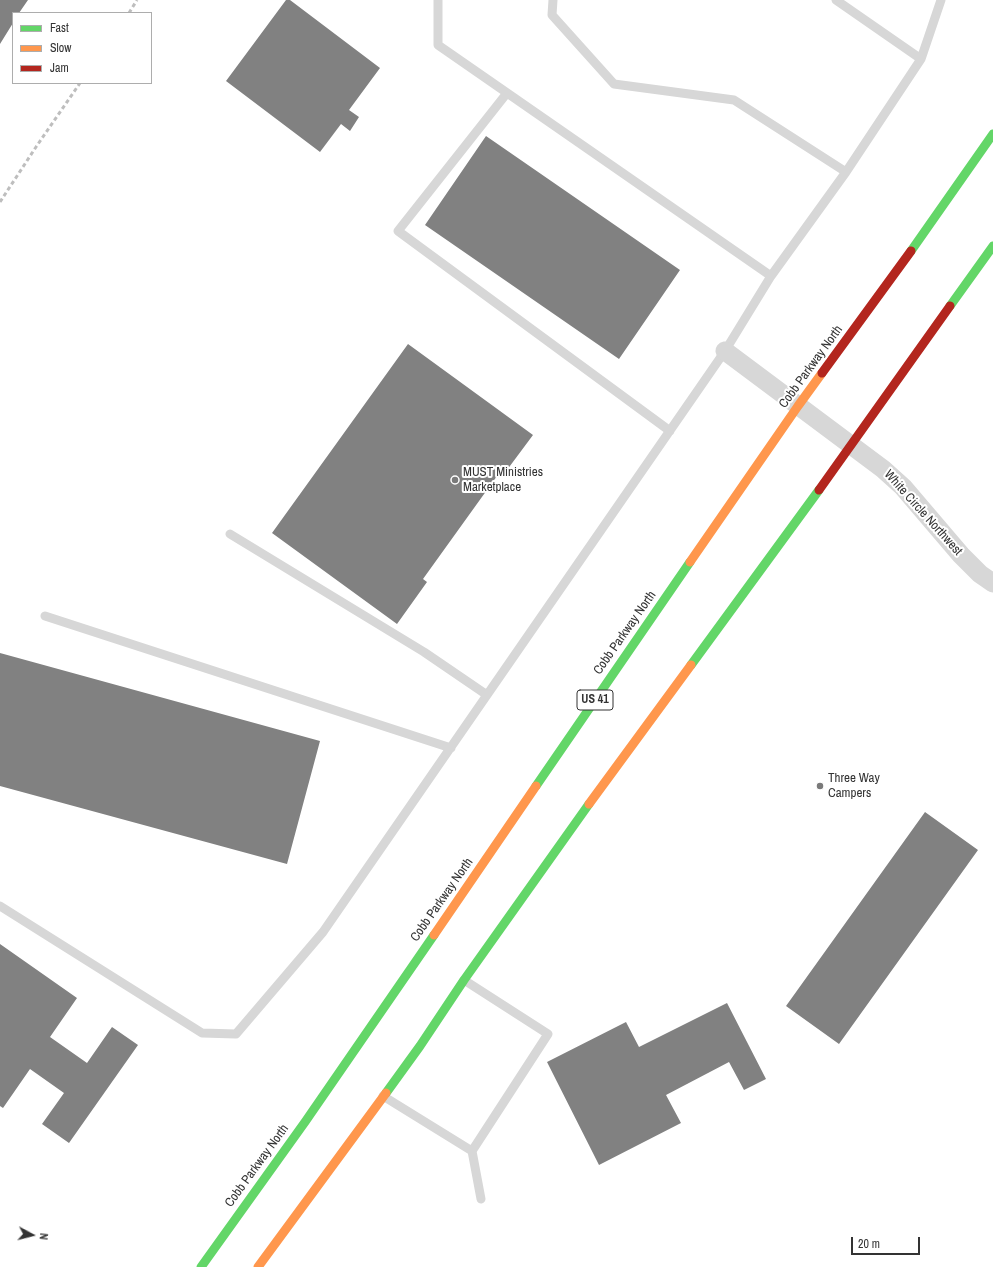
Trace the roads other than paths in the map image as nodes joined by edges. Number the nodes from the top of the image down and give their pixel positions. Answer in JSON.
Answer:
{"nodes":[{"id":1,"x":438,"y":0,"type":"edge"},
{"id":2,"x":553,"y":0,"type":"edge"},
{"id":3,"x":836,"y":0,"type":"edge"},
{"id":4,"x":941,"y":0,"type":"edge"},
{"id":5,"x":921,"y":58,"type":"junction"},
{"id":6,"x":507,"y":93,"type":"junction"},
{"id":7,"x":993,"y":134,"type":"edge"},
{"id":8,"x":846,"y":172,"type":"junction"},
{"id":9,"x":993,"y":246,"type":"edge"},
{"id":10,"x":771,"y":276,"type":"junction"},
{"id":11,"x":725,"y":351,"type":"junction"},
{"id":12,"x":798,"y":406,"type":"junction"},
{"id":13,"x":670,"y":431,"type":"junction"},
{"id":14,"x":852,"y":445,"type":"junction"},
{"id":15,"x":230,"y":534,"type":"dead end"},
{"id":16,"x":993,"y":583,"type":"edge"},
{"id":17,"x":45,"y":616,"type":"dead end"},
{"id":18,"x":487,"y":695,"type":"junction"},
{"id":19,"x":450,"y":748,"type":"junction"},
{"id":20,"x":0,"y":906,"type":"edge"},
{"id":21,"x":464,"y":980,"type":"junction"},
{"id":22,"x":383,"y":1096,"type":"junction"},
{"id":23,"x":472,"y":1151,"type":"junction"},
{"id":24,"x":481,"y":1199,"type":"dead end"},
{"id":25,"x":200,"y":1267,"type":"edge"},
{"id":26,"x":258,"y":1267,"type":"edge"}],
"edges":[{"from":1,"to":6,"type":"lane"},
{"from":2,"to":8,"type":"lane"},
{"from":3,"to":5,"type":"lane"},
{"from":4,"to":5,"type":"lane"},
{"from":5,"to":8,"type":"lane"},
{"from":6,"to":10,"type":"lane"},
{"from":6,"to":13,"type":"lane"},
{"from":7,"to":12,"type":"main road","name":"Cobb Parkway North","number":"US 41"},
{"from":8,"to":10,"type":"lane"},
{"from":9,"to":14,"type":"main road"},
{"from":10,"to":11,"type":"lane"},
{"from":11,"to":12,"type":"street","name":"White Circle Northwest"},
{"from":11,"to":13,"type":"lane"},
{"from":12,"to":14,"type":"street","name":"White Circle Northwest"},
{"from":12,"to":25,"type":"main road","name":"Cobb Parkway North","number":"US 41"},
{"from":13,"to":18,"type":"lane"},
{"from":14,"to":16,"type":"street","name":"White Circle Northwest"},
{"from":14,"to":21,"type":"main road"},
{"from":15,"to":18,"type":"lane"},
{"from":17,"to":19,"type":"lane"},
{"from":18,"to":19,"type":"lane"},
{"from":19,"to":20,"type":"lane"},
{"from":21,"to":22,"type":"main road"},
{"from":21,"to":23,"type":"lane"},
{"from":22,"to":23,"type":"lane"},
{"from":22,"to":26,"type":"main road"},
{"from":23,"to":24,"type":"lane"}]}
